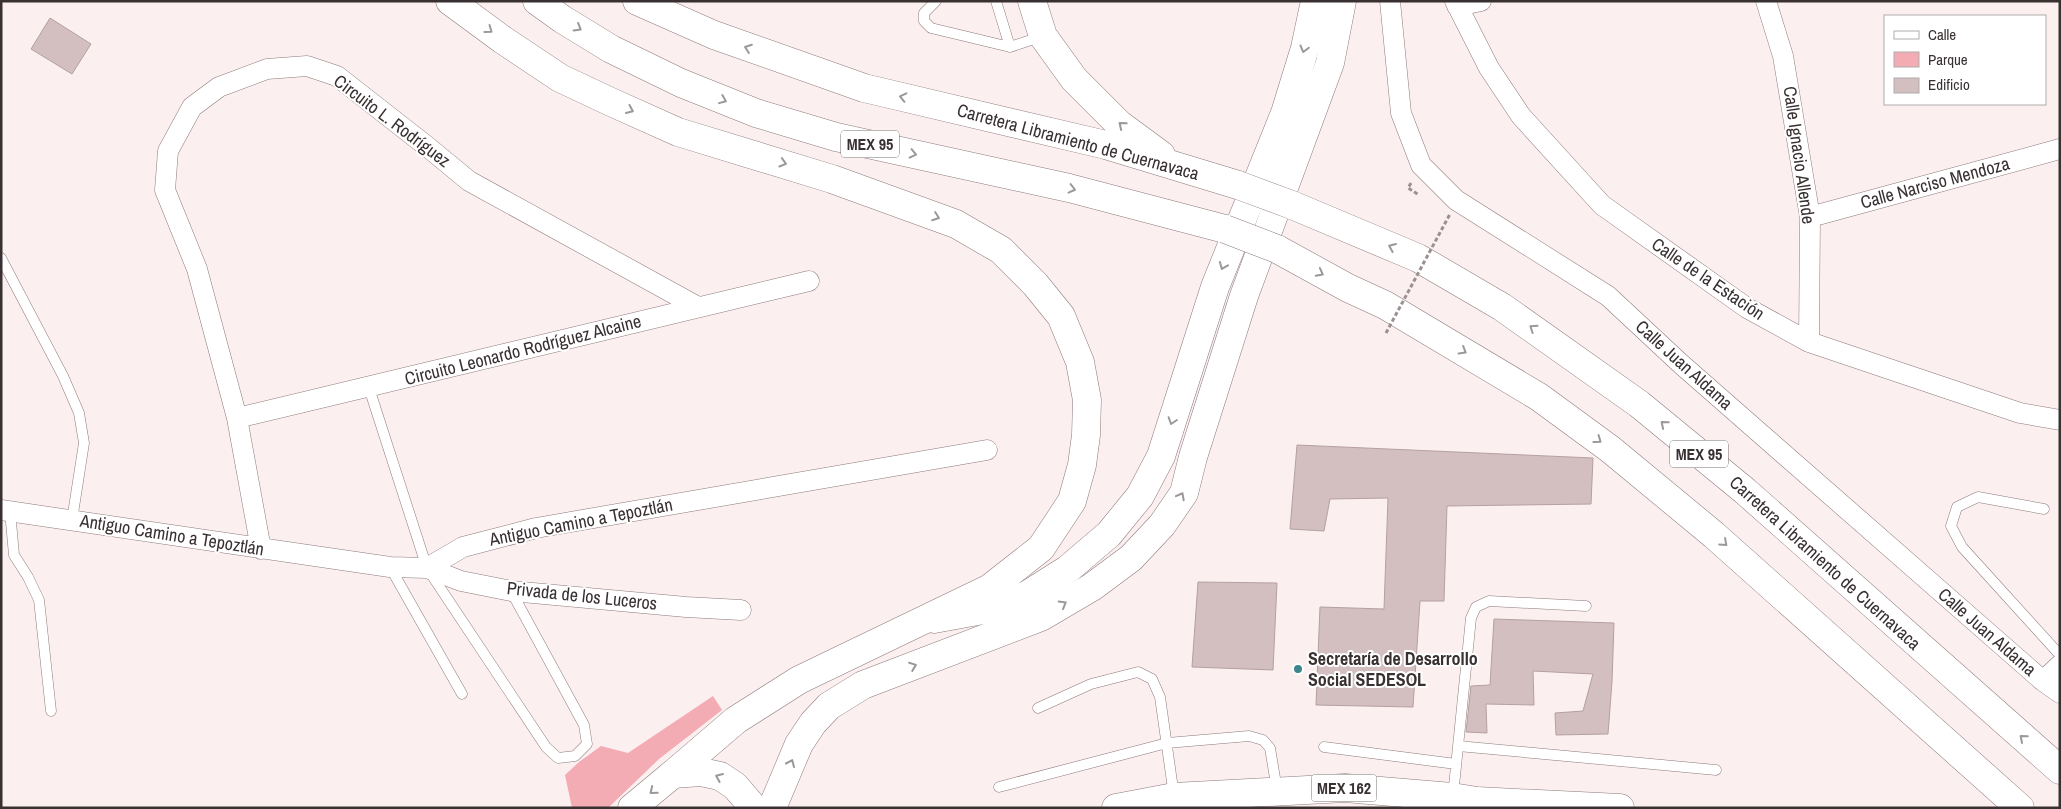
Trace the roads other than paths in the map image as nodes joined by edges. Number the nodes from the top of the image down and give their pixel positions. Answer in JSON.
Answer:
{"nodes":[{"id":1,"x":450,"y":1,"type":"edge"},
{"id":2,"x":537,"y":1,"type":"edge"},
{"id":3,"x":638,"y":1,"type":"edge"},
{"id":4,"x":936,"y":1,"type":"edge"},
{"id":5,"x":996,"y":1,"type":"edge"},
{"id":6,"x":1032,"y":1,"type":"edge"},
{"id":7,"x":1315,"y":1,"type":"edge"},
{"id":8,"x":1342,"y":1,"type":"edge"},
{"id":9,"x":1390,"y":1,"type":"edge"},
{"id":10,"x":1481,"y":1,"type":"edge"},
{"id":11,"x":1766,"y":1,"type":"edge"},
{"id":12,"x":1456,"y":3,"type":"edge"},
{"id":13,"x":1043,"y":36,"type":"junction"},
{"id":14,"x":1010,"y":46,"type":"junction"},
{"id":15,"x":2060,"y":149,"type":"edge"},
{"id":16,"x":1174,"y":166,"type":"junction"},
{"id":17,"x":1810,"y":217,"type":"junction"},
{"id":18,"x":1,"y":258,"type":"edge"},
{"id":19,"x":809,"y":281,"type":"dead end"},
{"id":20,"x":698,"y":307,"type":"junction"},
{"id":21,"x":1809,"y":342,"type":"junction"},
{"id":22,"x":369,"y":388,"type":"junction"},
{"id":23,"x":237,"y":418,"type":"junction"},
{"id":24,"x":2060,"y":420,"type":"edge"},
{"id":25,"x":987,"y":450,"type":"dead end"},
{"id":26,"x":2044,"y":509,"type":"dead end"},
{"id":27,"x":6,"y":510,"type":"edge"},
{"id":28,"x":72,"y":520,"type":"junction"},
{"id":29,"x":261,"y":549,"type":"junction"},
{"id":30,"x":390,"y":567,"type":"junction"},
{"id":31,"x":426,"y":568,"type":"junction"},
{"id":32,"x":512,"y":591,"type":"junction"},
{"id":33,"x":1586,"y":606,"type":"dead end"},
{"id":34,"x":741,"y":610,"type":"dead end"},
{"id":35,"x":917,"y":623,"type":"junction"},
{"id":36,"x":2060,"y":655,"type":"edge"},
{"id":37,"x":2060,"y":665,"type":"edge"},
{"id":38,"x":2043,"y":681,"type":"junction"},
{"id":39,"x":2060,"y":693,"type":"edge"},
{"id":40,"x":462,"y":694,"type":"dead end"},
{"id":41,"x":1038,"y":708,"type":"dead end"},
{"id":42,"x":52,"y":711,"type":"dead end"},
{"id":43,"x":1167,"y":743,"type":"junction"},
{"id":44,"x":1458,"y":746,"type":"junction"},
{"id":45,"x":1324,"y":747,"type":"dead end"},
{"id":46,"x":1456,"y":764,"type":"junction"},
{"id":47,"x":1716,"y":770,"type":"dead end"},
{"id":48,"x":2060,"y":770,"type":"edge"},
{"id":49,"x":673,"y":774,"type":"junction"},
{"id":50,"x":999,"y":787,"type":"dead end"},
{"id":51,"x":1278,"y":791,"type":"junction"},
{"id":52,"x":1174,"y":797,"type":"junction"},
{"id":53,"x":1469,"y":802,"type":"edge"},
{"id":54,"x":1573,"y":807,"type":"edge"},
{"id":55,"x":632,"y":808,"type":"edge"},
{"id":56,"x":754,"y":808,"type":"edge"},
{"id":57,"x":772,"y":808,"type":"edge"},
{"id":58,"x":1116,"y":808,"type":"edge"},
{"id":59,"x":1620,"y":808,"type":"edge"},
{"id":60,"x":2020,"y":808,"type":"edge"}],
"edges":[{"from":1,"to":35,"type":"main road","one_way":true},
{"from":2,"to":60,"type":"main road","number":"MEX 95","one_way":true,"bridge":true},
{"from":16,"to":3,"type":"main road","name":"Carretera Libramiento de Cuernavaca","number":"MEX 95","one_way":true},
{"from":4,"to":14,"type":"lane"},
{"from":5,"to":14,"type":"lane"},
{"from":6,"to":13,"type":"main road"},
{"from":7,"to":35,"type":"main road","one_way":true},
{"from":57,"to":8,"type":"main road","one_way":true},
{"from":9,"to":38,"type":"street","name":"Calle Juan Aldama"},
{"from":10,"to":12,"type":"street"},
{"from":11,"to":17,"type":"street","name":"Calle Ignacio Allende"},
{"from":12,"to":21,"type":"street","name":"Calle de la Estación"},
{"from":13,"to":14,"type":"lane"},
{"from":16,"to":13,"type":"main road","one_way":true},
{"from":15,"to":17,"type":"street","name":"Calle Narciso Mendoza"},
{"from":48,"to":16,"type":"main road","name":"Carretera Libramiento de Cuernavaca","number":"MEX 95","one_way":true,"bridge":true},
{"from":17,"to":21,"type":"street","name":"Calle Ignacio Allende"},
{"from":18,"to":28,"type":"lane"},
{"from":19,"to":20,"type":"street","name":"Circuito Leonardo Rodríguez Alcaine"},
{"from":20,"to":22,"type":"street","name":"Circuito Leonardo Rodríguez Alcaine"},
{"from":20,"to":23,"type":"street","name":"Circuito L. Rodríguez"},
{"from":21,"to":24,"type":"street","name":"Calle de la Estación"},
{"from":22,"to":23,"type":"street","name":"Circuito Leonardo Rodríguez Alcaine"},
{"from":22,"to":31,"type":"lane"},
{"from":23,"to":29,"type":"street","name":"Circuito L. Rodríguez"},
{"from":25,"to":31,"type":"street","name":"Antiguo Camino a Tepoztlán"},
{"from":26,"to":36,"type":"lane"},
{"from":27,"to":28,"type":"street","name":"Antiguo Camino a Tepoztlán"},
{"from":27,"to":42,"type":"lane"},
{"from":28,"to":29,"type":"street","name":"Antiguo Camino a Tepoztlán"},
{"from":29,"to":30,"type":"street","name":"Antiguo Camino a Tepoztlán"},
{"from":30,"to":31,"type":"street","name":"Antiguo Camino a Tepoztlán"},
{"from":30,"to":40,"type":"lane"},
{"from":31,"to":32,"type":"street","name":"Privada de los Luceros"},
{"from":31,"to":32,"type":"lane"},
{"from":32,"to":34,"type":"street","name":"Privada de los Luceros"},
{"from":33,"to":44,"type":"lane"},
{"from":35,"to":49,"type":"main road"},
{"from":37,"to":38,"type":"street"},
{"from":38,"to":39,"type":"street","name":"Calle Juan Aldama"},
{"from":41,"to":43,"type":"lane"},
{"from":43,"to":50,"type":"lane"},
{"from":43,"to":51,"type":"lane"},
{"from":43,"to":52,"type":"lane"},
{"from":44,"to":46,"type":"lane"},
{"from":44,"to":47,"type":"lane"},
{"from":45,"to":46,"type":"lane"},
{"from":46,"to":53,"type":"lane"},
{"from":49,"to":55,"type":"main road","one_way":true},
{"from":56,"to":49,"type":"main road","one_way":true},
{"from":51,"to":52,"type":"main road","number":"MEX 162"},
{"from":51,"to":53,"type":"main road","number":"MEX 162"},
{"from":52,"to":58,"type":"main road","number":"MEX 162"},
{"from":53,"to":54,"type":"main road","number":"MEX 162"},
{"from":54,"to":59,"type":"main road","number":"MEX 162"}]}
